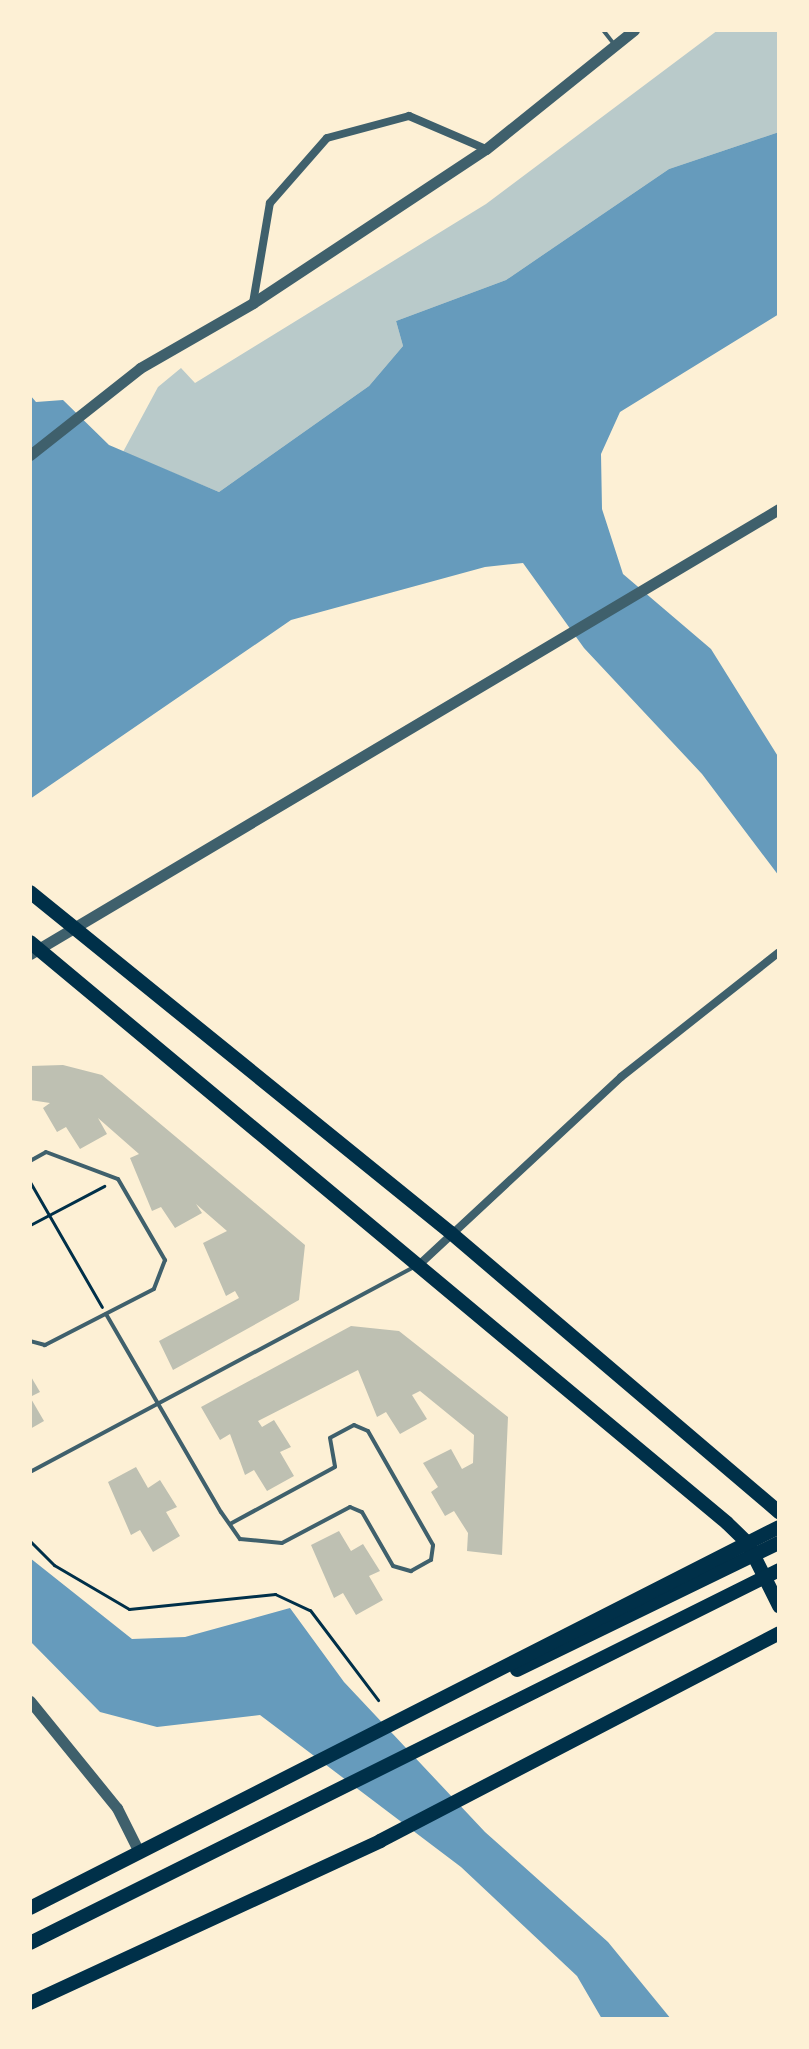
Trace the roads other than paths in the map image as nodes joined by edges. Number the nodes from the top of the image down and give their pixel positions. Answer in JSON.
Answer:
{"nodes":[{"id":1,"x":603,"y":30,"type":"edge"},
{"id":2,"x":634,"y":30,"type":"edge"},
{"id":3,"x":615,"y":45,"type":"junction"},
{"id":4,"x":486,"y":149,"type":"junction"},
{"id":5,"x":253,"y":303,"type":"junction"},
{"id":6,"x":30,"y":455,"type":"edge"},
{"id":7,"x":779,"y":509,"type":"edge"},
{"id":8,"x":30,"y":892,"type":"edge"},
{"id":9,"x":77,"y":931,"type":"junction"},
{"id":10,"x":33,"y":949,"type":"edge"},
{"id":11,"x":779,"y":952,"type":"edge"},
{"id":12,"x":30,"y":1161,"type":"edge"},
{"id":13,"x":451,"y":1233,"type":"junction"},
{"id":14,"x":421,"y":1263,"type":"junction"},
{"id":15,"x":106,"y":1314,"type":"junction"},
{"id":16,"x":30,"y":1341,"type":"edge"},
{"id":17,"x":158,"y":1404,"type":"junction"},
{"id":18,"x":30,"y":1472,"type":"edge"},
{"id":19,"x":779,"y":1512,"type":"edge"},
{"id":20,"x":230,"y":1524,"type":"junction"},
{"id":21,"x":779,"y":1526,"type":"edge"},
{"id":22,"x":747,"y":1542,"type":"junction"},
{"id":23,"x":779,"y":1543,"type":"edge"},
{"id":24,"x":779,"y":1570,"type":"edge"},
{"id":25,"x":714,"y":1574,"type":"junction"},
{"id":26,"x":779,"y":1606,"type":"edge"},
{"id":27,"x":779,"y":1633,"type":"edge"},
{"id":28,"x":30,"y":1701,"type":"edge"},
{"id":29,"x":138,"y":1850,"type":"junction"},
{"id":30,"x":30,"y":1908,"type":"edge"},
{"id":31,"x":30,"y":1943,"type":"edge"},
{"id":32,"x":30,"y":2003,"type":"edge"}],
"edges":[{"from":1,"to":3,"type":"lane"},
{"from":2,"to":3,"type":"street"},
{"from":3,"to":4,"type":"street"},
{"from":4,"to":5,"type":"street"},
{"from":4,"to":5,"type":"street"},
{"from":5,"to":6,"type":"street"},
{"from":7,"to":9,"type":"street"},
{"from":8,"to":9,"type":"main road"},
{"from":9,"to":10,"type":"street"},
{"from":9,"to":13,"type":"main road"},
{"from":10,"to":14,"type":"main road"},
{"from":11,"to":13,"type":"street"},
{"from":12,"to":15,"type":"lane"},
{"from":13,"to":14,"type":"street"},
{"from":13,"to":19,"type":"main road"},
{"from":14,"to":17,"type":"lane"},
{"from":14,"to":22,"type":"main road"},
{"from":15,"to":16,"type":"lane"},
{"from":15,"to":17,"type":"lane"},
{"from":17,"to":18,"type":"lane"},
{"from":17,"to":20,"type":"lane"},
{"from":20,"to":20,"type":"lane"},
{"from":21,"to":22,"type":"main road"},
{"from":21,"to":25,"type":"main road"},
{"from":22,"to":26,"type":"main road"},
{"from":22,"to":29,"type":"main road"},
{"from":23,"to":25,"type":"main road"},
{"from":24,"to":31,"type":"main road"},
{"from":25,"to":30,"type":"main road"},
{"from":27,"to":32,"type":"main road"},
{"from":28,"to":29,"type":"street"},
{"from":29,"to":30,"type":"main road"}]}
